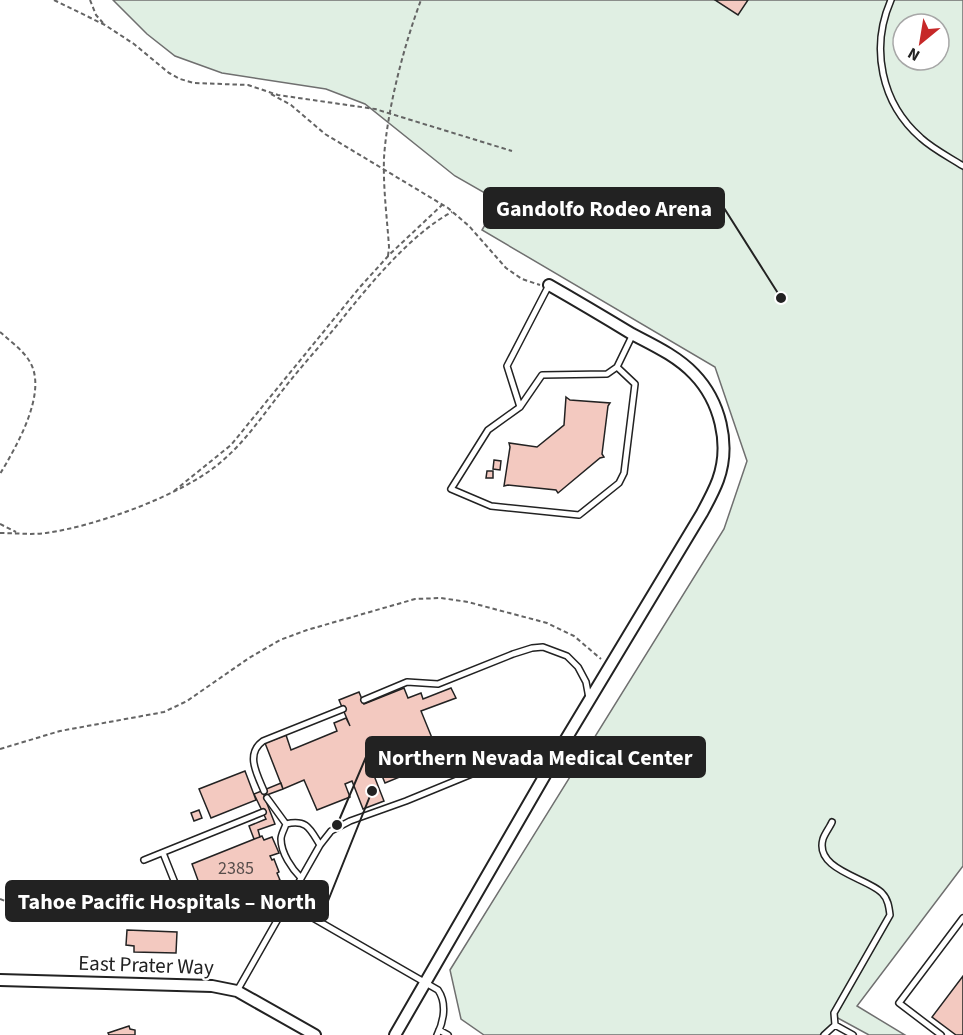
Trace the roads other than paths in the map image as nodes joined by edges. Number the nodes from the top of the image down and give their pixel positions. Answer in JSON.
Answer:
{"nodes":[{"id":1,"x":891,"y":0,"type":"edge"},
{"id":2,"x":963,"y":166,"type":"edge"},
{"id":3,"x":549,"y":285,"type":"joint"},
{"id":4,"x":633,"y":334,"type":"junction"},
{"id":5,"x":617,"y":367,"type":"junction"},
{"id":6,"x":520,"y":407,"type":"junction"},
{"id":7,"x":364,"y":700,"type":"dead end"},
{"id":8,"x":590,"y":700,"type":"junction"},
{"id":9,"x":343,"y":709,"type":"dead end"},
{"id":10,"x":550,"y":767,"type":"junction"},
{"id":11,"x":264,"y":791,"type":"dead end"},
{"id":12,"x":267,"y":798,"type":"dead end"},
{"id":13,"x":263,"y":812,"type":"dead end"},
{"id":14,"x":832,"y":822,"type":"dead end"},
{"id":15,"x":286,"y":824,"type":"junction"},
{"id":16,"x":320,"y":845,"type":"junction"},
{"id":17,"x":163,"y":853,"type":"junction"},
{"id":18,"x":144,"y":860,"type":"dead end"},
{"id":19,"x":302,"y":878,"type":"junction"},
{"id":20,"x":177,"y":888,"type":"dead end"},
{"id":21,"x":287,"y":903,"type":"junction"},
{"id":22,"x":963,"y":918,"type":"edge"},
{"id":23,"x":0,"y":980,"type":"edge"},
{"id":24,"x":425,"y":981,"type":"junction"},
{"id":25,"x":237,"y":992,"type":"junction"},
{"id":26,"x":835,"y":1025,"type":"junction"},
{"id":27,"x":438,"y":1033,"type":"edge"},
{"id":28,"x":315,"y":1035,"type":"edge"},
{"id":29,"x":395,"y":1035,"type":"edge"},
{"id":30,"x":448,"y":1035,"type":"edge"},
{"id":31,"x":824,"y":1035,"type":"edge"},
{"id":32,"x":853,"y":1035,"type":"edge"},
{"id":33,"x":941,"y":1035,"type":"edge"}],
"edges":[{"from":1,"to":2,"type":"lane"},
{"from":3,"to":4,"type":"street"},
{"from":3,"to":6,"type":"lane"},
{"from":4,"to":5,"type":"lane"},
{"from":4,"to":8,"type":"street"},
{"from":5,"to":6,"type":"lane"},
{"from":5,"to":6,"type":"lane"},
{"from":7,"to":8,"type":"lane"},
{"from":8,"to":10,"type":"street"},
{"from":9,"to":11,"type":"lane"},
{"from":10,"to":16,"type":"lane"},
{"from":10,"to":24,"type":"street"},
{"from":12,"to":15,"type":"lane"},
{"from":13,"to":17,"type":"lane"},
{"from":14,"to":26,"type":"lane"},
{"from":15,"to":16,"type":"lane"},
{"from":15,"to":19,"type":"lane"},
{"from":16,"to":19,"type":"lane"},
{"from":17,"to":18,"type":"lane"},
{"from":17,"to":20,"type":"lane"},
{"from":19,"to":21,"type":"lane"},
{"from":21,"to":24,"type":"lane"},
{"from":21,"to":25,"type":"lane"},
{"from":22,"to":33,"type":"lane"},
{"from":23,"to":25,"type":"street","name":"East Prater Way"},
{"from":24,"to":27,"type":"lane"},
{"from":24,"to":29,"type":"street"},
{"from":25,"to":28,"type":"street","name":"East Prater Way"},
{"from":26,"to":31,"type":"lane"},
{"from":26,"to":32,"type":"lane"},
{"from":27,"to":30,"type":"lane"}]}
